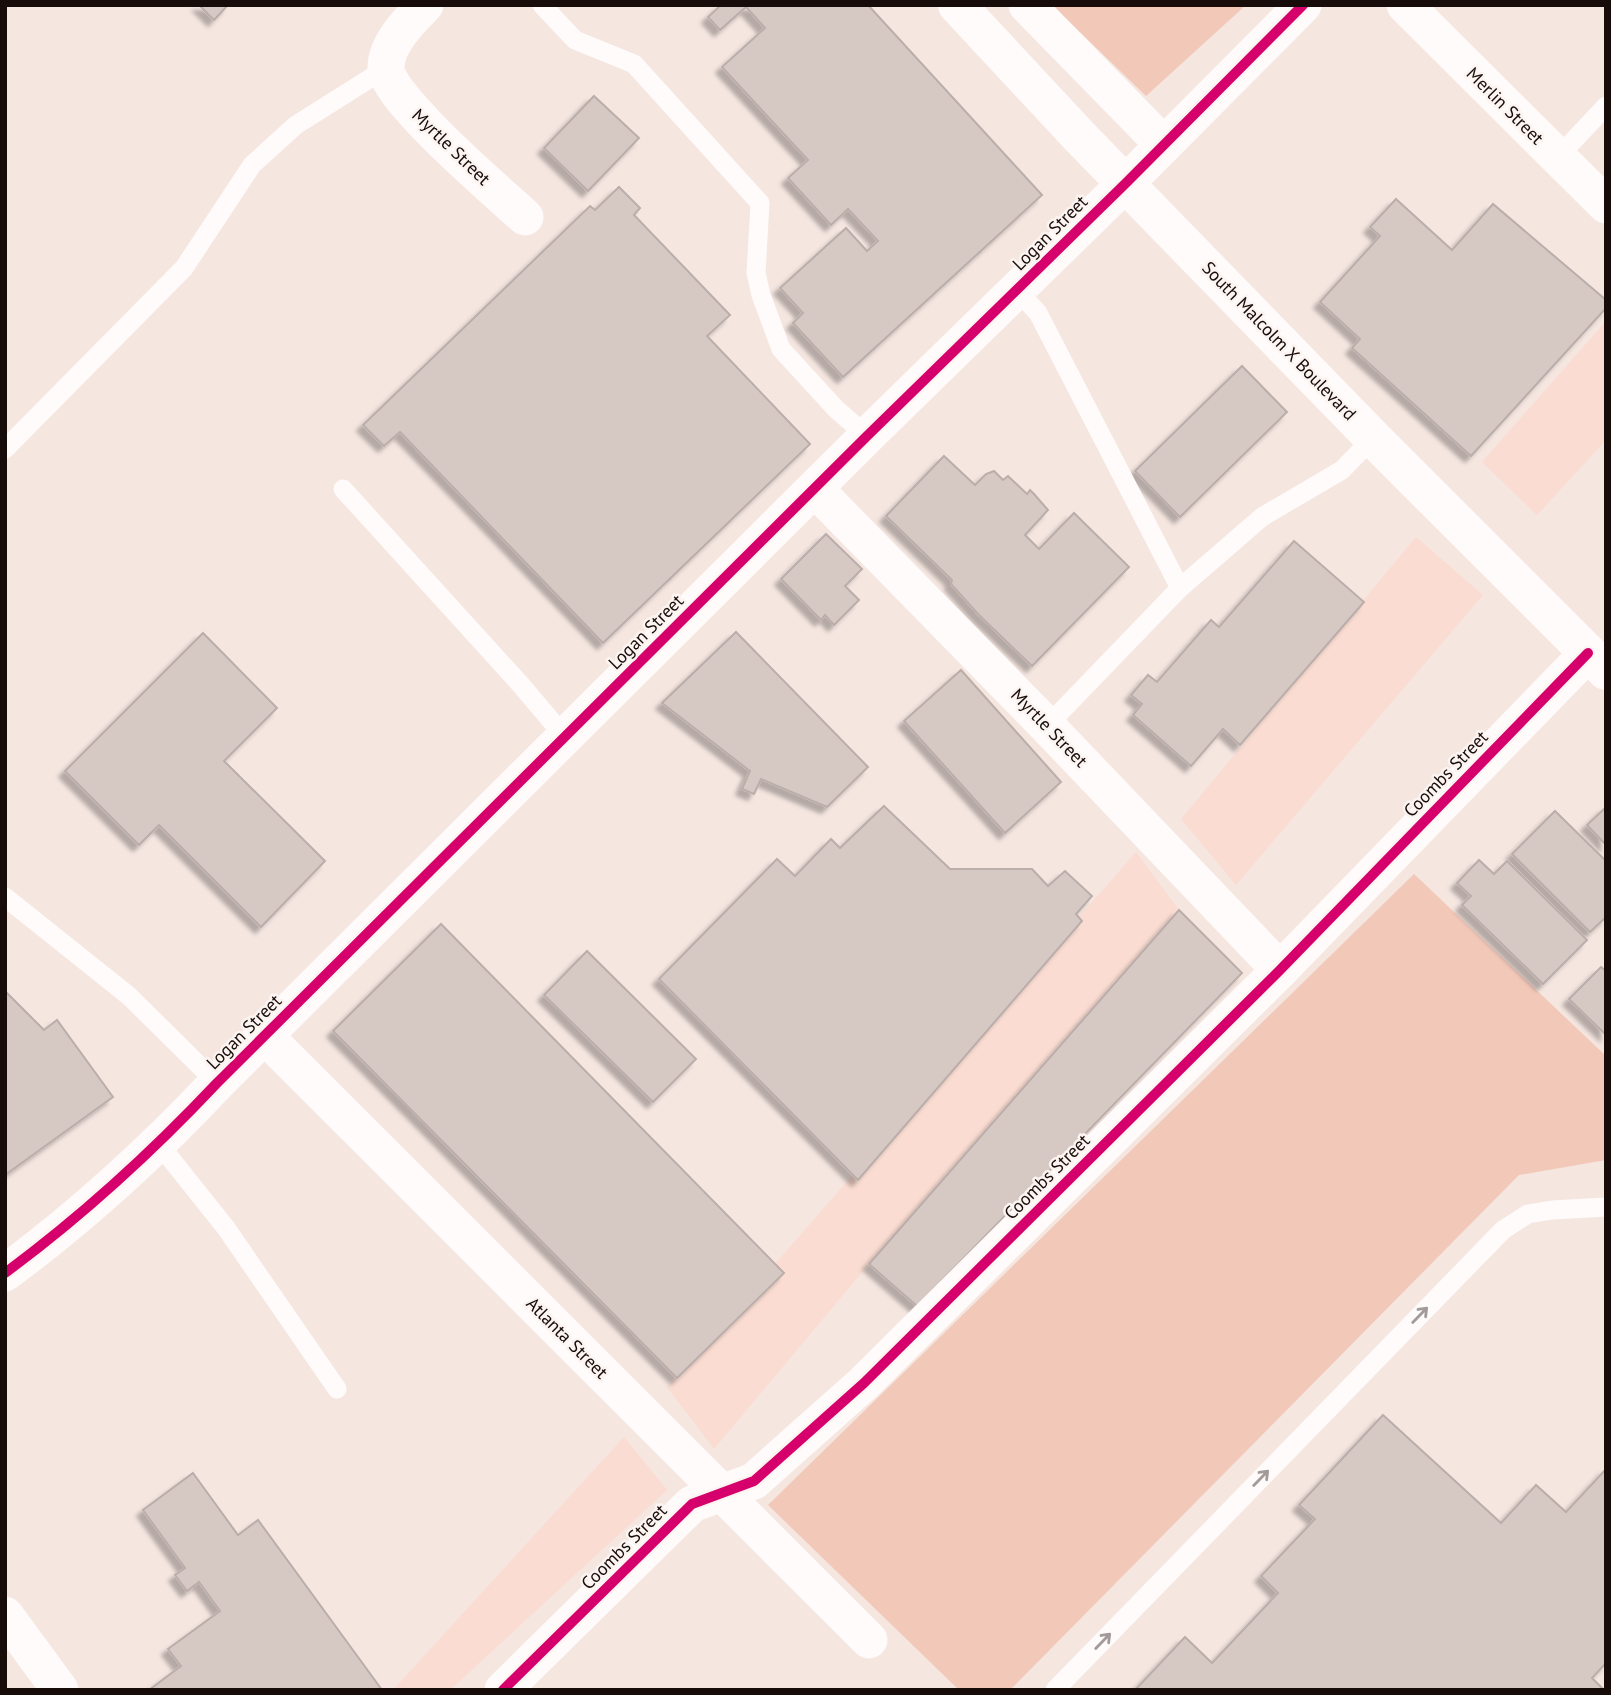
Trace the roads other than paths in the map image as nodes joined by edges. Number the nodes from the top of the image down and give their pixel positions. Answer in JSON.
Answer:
{"nodes":[{"id":1,"x":425,"y":5,"type":"edge"},
{"id":2,"x":542,"y":5,"type":"edge"},
{"id":3,"x":957,"y":5,"type":"edge"},
{"id":4,"x":1027,"y":5,"type":"edge"},
{"id":5,"x":1303,"y":5,"type":"edge"},
{"id":6,"x":1405,"y":5,"type":"edge"},
{"id":7,"x":385,"y":69,"type":"junction"},
{"id":8,"x":1606,"y":106,"type":"edge"},
{"id":9,"x":1164,"y":145,"type":"junction"},
{"id":10,"x":1557,"y":158,"type":"junction"},
{"id":11,"x":1126,"y":183,"type":"junction"},
{"id":12,"x":1606,"y":205,"type":"edge"},
{"id":13,"x":526,"y":218,"type":"dead end"},
{"id":14,"x":1017,"y":290,"type":"junction"},
{"id":15,"x":867,"y":436,"type":"junction"},
{"id":16,"x":1373,"y":438,"type":"junction"},
{"id":17,"x":5,"y":449,"type":"edge"},
{"id":18,"x":343,"y":488,"type":"dead end"},
{"id":19,"x":815,"y":488,"type":"junction"},
{"id":20,"x":1180,"y":588,"type":"junction"},
{"id":21,"x":1597,"y":662,"type":"edge"},
{"id":22,"x":1047,"y":726,"type":"junction"},
{"id":23,"x":565,"y":737,"type":"junction"},
{"id":24,"x":5,"y":897,"type":"edge"},
{"id":25,"x":1280,"y":970,"type":"junction"},
{"id":26,"x":265,"y":1036,"type":"junction"},
{"id":27,"x":217,"y":1083,"type":"junction"},
{"id":28,"x":159,"y":1144,"type":"junction"},
{"id":29,"x":1606,"y":1207,"type":"edge"},
{"id":30,"x":5,"y":1273,"type":"edge"},
{"id":31,"x":337,"y":1389,"type":"dead end"},
{"id":32,"x":724,"y":1492,"type":"junction"},
{"id":33,"x":5,"y":1615,"type":"edge"},
{"id":34,"x":869,"y":1640,"type":"dead end"},
{"id":35,"x":60,"y":1690,"type":"edge"},
{"id":36,"x":503,"y":1690,"type":"edge"},
{"id":37,"x":1055,"y":1690,"type":"edge"}],
"edges":[{"from":1,"to":7,"type":"street"},
{"from":2,"to":15,"type":"lane"},
{"from":3,"to":11,"type":"street","name":"South Malcolm X Boulevard"},
{"from":4,"to":9,"type":"street"},
{"from":5,"to":9,"type":"street","name":"Logan Street"},
{"from":6,"to":10,"type":"street","name":"Merlin Street"},
{"from":7,"to":13,"type":"street","name":"Myrtle Street"},
{"from":7,"to":17,"type":"lane"},
{"from":8,"to":10,"type":"lane"},
{"from":9,"to":11,"type":"street","name":"Logan Street"},
{"from":10,"to":12,"type":"street","name":"Merlin Street"},
{"from":11,"to":14,"type":"street","name":"Logan Street"},
{"from":11,"to":16,"type":"street","name":"South Malcolm X Boulevard"},
{"from":14,"to":15,"type":"street","name":"Logan Street"},
{"from":14,"to":20,"type":"lane"},
{"from":15,"to":19,"type":"street","name":"Logan Street"},
{"from":16,"to":20,"type":"lane"},
{"from":16,"to":21,"type":"street","name":"South Malcolm X Boulevard"},
{"from":18,"to":23,"type":"lane"},
{"from":19,"to":22,"type":"street","name":"Myrtle Street"},
{"from":19,"to":23,"type":"street","name":"Logan Street"},
{"from":20,"to":22,"type":"lane"},
{"from":21,"to":25,"type":"street","name":"Coombs Street"},
{"from":22,"to":25,"type":"street","name":"Myrtle Street"},
{"from":23,"to":26,"type":"street","name":"Logan Street"},
{"from":24,"to":27,"type":"lane"},
{"from":25,"to":32,"type":"street","name":"Coombs Street"},
{"from":26,"to":27,"type":"street","name":"Logan Street"},
{"from":26,"to":32,"type":"street","name":"Atlanta Street"},
{"from":27,"to":28,"type":"street","name":"Logan Street"},
{"from":28,"to":30,"type":"street","name":"Logan Street"},
{"from":28,"to":31,"type":"lane"},
{"from":37,"to":29,"type":"lane","one_way":true},
{"from":32,"to":34,"type":"street","name":"Atlanta Street"},
{"from":32,"to":36,"type":"street","name":"Coombs Street"},
{"from":33,"to":35,"type":"street"}]}
